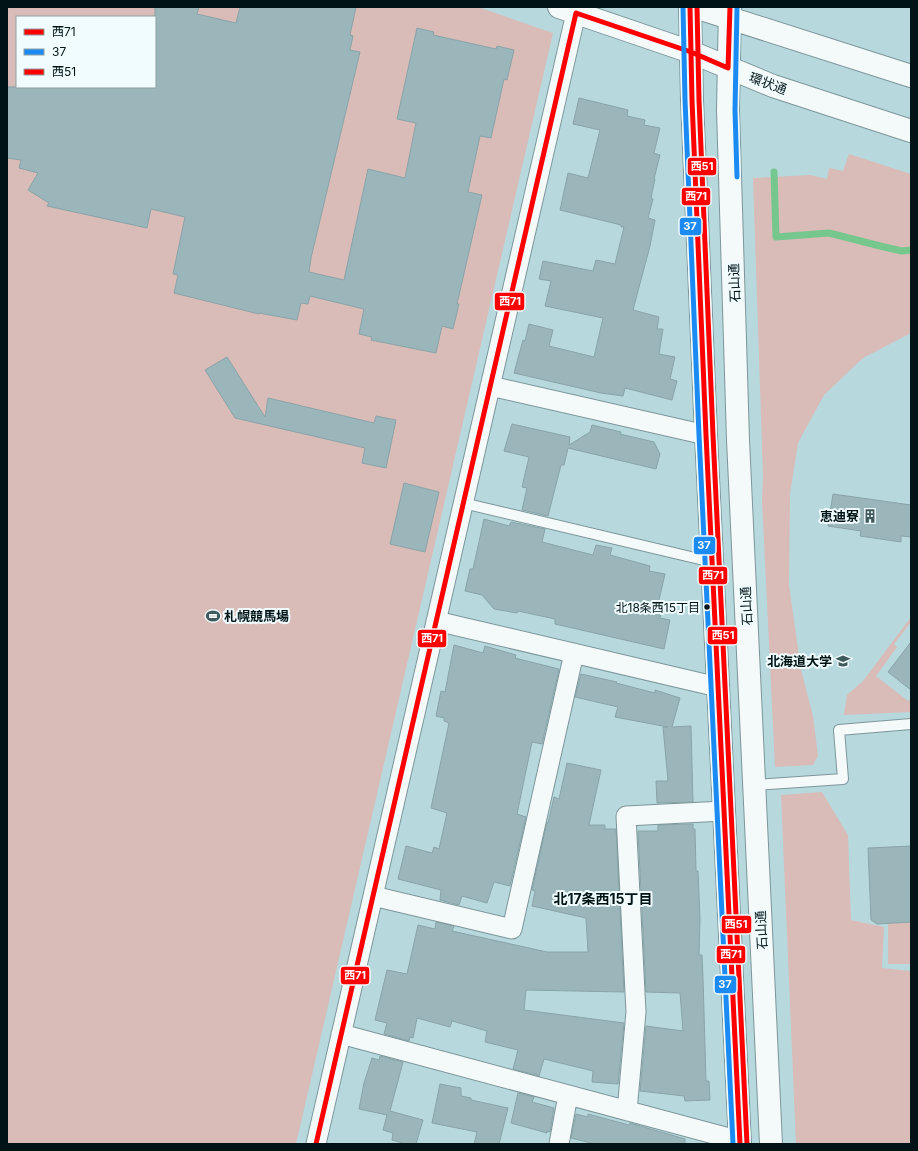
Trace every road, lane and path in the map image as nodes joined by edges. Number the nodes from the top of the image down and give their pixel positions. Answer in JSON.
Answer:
{"nodes":[{"id":1,"x":690,"y":7,"type":"edge"},
{"id":2,"x":695,"y":7,"type":"edge"},
{"id":3,"x":567,"y":10,"type":"edge"},
{"id":4,"x":730,"y":12,"type":"edge"},
{"id":5,"x":691,"y":52,"type":"junction"},
{"id":6,"x":728,"y":68,"type":"junction"},
{"id":7,"x":911,"y":76,"type":"edge"},
{"id":8,"x":911,"y":131,"type":"edge"},
{"id":9,"x":490,"y":386,"type":"junction"},
{"id":10,"x":706,"y":435,"type":"junction"},
{"id":11,"x":463,"y":502,"type":"junction"},
{"id":12,"x":712,"y":562,"type":"junction"},
{"id":13,"x":436,"y":621,"type":"junction"},
{"id":14,"x":574,"y":653,"type":"junction"},
{"id":15,"x":718,"y":687,"type":"junction"},
{"id":16,"x":911,"y":724,"type":"edge"},
{"id":17,"x":755,"y":785,"type":"junction"},
{"id":18,"x":724,"y":811,"type":"junction"},
{"id":19,"x":373,"y":896,"type":"junction"},
{"id":20,"x":341,"y":1034,"type":"junction"},
{"id":21,"x":568,"y":1095,"type":"junction"},
{"id":22,"x":627,"y":1111,"type":"junction"},
{"id":23,"x":740,"y":1143,"type":"edge"},
{"id":24,"x":316,"y":1144,"type":"edge"},
{"id":25,"x":559,"y":1144,"type":"edge"},
{"id":26,"x":771,"y":1144,"type":"edge"}],
"edges":[{"from":1,"to":5,"type":"main road"},
{"from":2,"to":4,"type":"main road"},
{"from":3,"to":5,"type":"main road","name":"環状通"},
{"from":3,"to":9,"type":"street"},
{"from":4,"to":6,"type":"main road","name":"石山通"},
{"from":4,"to":7,"type":"main road"},
{"from":5,"to":6,"type":"main road","name":"環状通"},
{"from":5,"to":10,"type":"main road"},
{"from":6,"to":8,"type":"main road","name":"環状通"},
{"from":6,"to":17,"type":"main road","name":"石山通"},
{"from":9,"to":10,"type":"street"},
{"from":9,"to":11,"type":"street"},
{"from":10,"to":12,"type":"main road"},
{"from":11,"to":12,"type":"lane"},
{"from":11,"to":13,"type":"street"},
{"from":12,"to":15,"type":"main road"},
{"from":13,"to":14,"type":"street"},
{"from":13,"to":19,"type":"street"},
{"from":14,"to":15,"type":"street"},
{"from":14,"to":19,"type":"street"},
{"from":15,"to":18,"type":"main road"},
{"from":16,"to":17,"type":"lane"},
{"from":17,"to":26,"type":"main road","name":"石山通"},
{"from":18,"to":22,"type":"street"},
{"from":18,"to":23,"type":"main road"},
{"from":19,"to":20,"type":"street"},
{"from":20,"to":21,"type":"street"},
{"from":20,"to":24,"type":"street"},
{"from":21,"to":22,"type":"street"},
{"from":21,"to":25,"type":"street"},
{"from":22,"to":23,"type":"street"}]}
